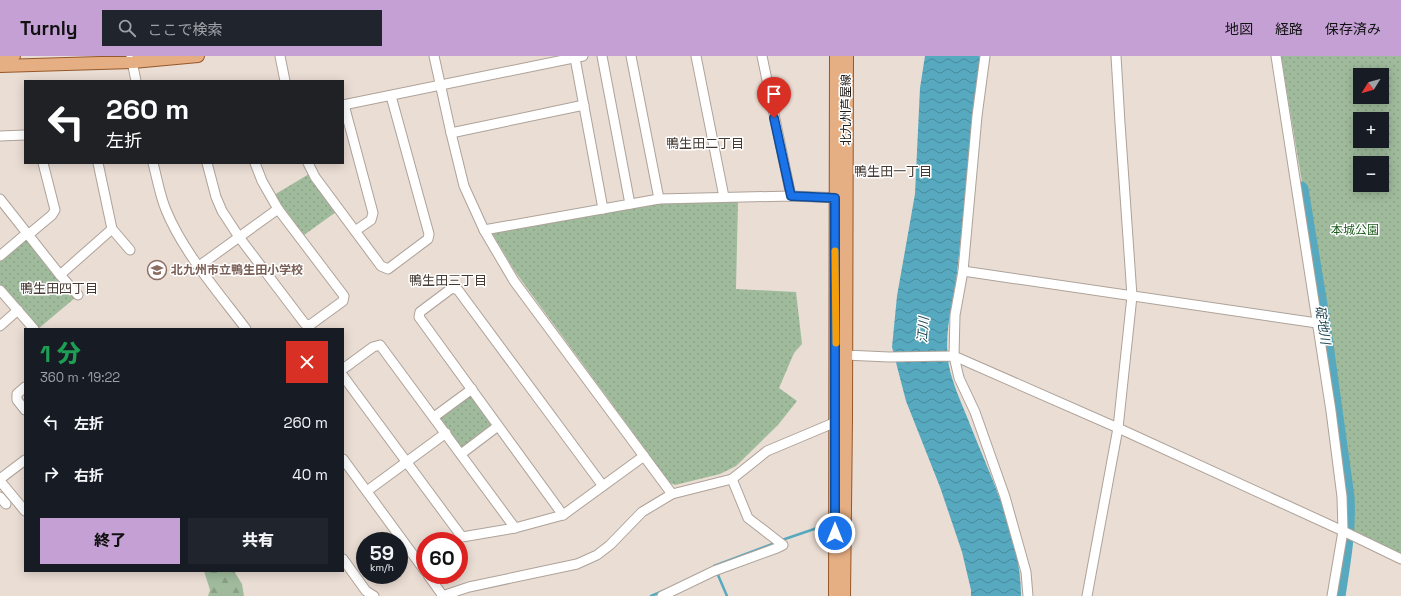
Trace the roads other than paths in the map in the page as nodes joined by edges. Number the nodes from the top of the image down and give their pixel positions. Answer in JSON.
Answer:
{"nodes":[{"id":1,"x":0,"y":56,"type":"edge"},
{"id":2,"x":14,"y":56,"type":"edge"},
{"id":3,"x":198,"y":56,"type":"edge"},
{"id":4,"x":280,"y":56,"type":"edge"},
{"id":5,"x":434,"y":56,"type":"edge"},
{"id":6,"x":602,"y":56,"type":"edge"},
{"id":7,"x":630,"y":56,"type":"edge"},
{"id":8,"x":696,"y":56,"type":"edge"},
{"id":9,"x":762,"y":56,"type":"edge"},
{"id":10,"x":836,"y":56,"type":"edge"},
{"id":11,"x":847,"y":56,"type":"edge"},
{"id":12,"x":985,"y":56,"type":"edge"},
{"id":13,"x":1116,"y":56,"type":"edge"},
{"id":14,"x":1276,"y":56,"type":"edge"},
{"id":15,"x":579,"y":57,"type":"edge"},
{"id":16,"x":132,"y":59,"type":"edge"},
{"id":17,"x":0,"y":66,"type":"edge"},
{"id":18,"x":136,"y":80,"type":"edge"},
{"id":19,"x":285,"y":80,"type":"edge"},
{"id":20,"x":440,"y":85,"type":"junction"},
{"id":21,"x":391,"y":96,"type":"junction"},
{"id":22,"x":344,"y":105,"type":"edge"},
{"id":23,"x":584,"y":106,"type":"junction"},
{"id":24,"x":344,"y":109,"type":"edge"},
{"id":25,"x":451,"y":133,"type":"junction"},
{"id":26,"x":24,"y":135,"type":"edge"},
{"id":27,"x":0,"y":136,"type":"edge"},
{"id":28,"x":43,"y":164,"type":"edge"},
{"id":29,"x":98,"y":164,"type":"edge"},
{"id":30,"x":153,"y":164,"type":"edge"},
{"id":31,"x":207,"y":164,"type":"edge"},
{"id":32,"x":255,"y":164,"type":"edge"},
{"id":33,"x":308,"y":164,"type":"edge"},
{"id":34,"x":791,"y":196,"type":"junction"},
{"id":35,"x":724,"y":197,"type":"junction"},
{"id":36,"x":841,"y":198,"type":"junction"},
{"id":37,"x":0,"y":199,"type":"edge"},
{"id":38,"x":659,"y":199,"type":"junction"},
{"id":39,"x":630,"y":204,"type":"junction"},
{"id":40,"x":278,"y":209,"type":"junction"},
{"id":41,"x":603,"y":209,"type":"junction"},
{"id":42,"x":112,"y":230,"type":"junction"},
{"id":43,"x":484,"y":230,"type":"junction"},
{"id":44,"x":355,"y":231,"type":"junction"},
{"id":45,"x":27,"y":234,"type":"junction"},
{"id":46,"x":239,"y":237,"type":"junction"},
{"id":47,"x":130,"y":250,"type":"dead end"},
{"id":48,"x":0,"y":256,"type":"edge"},
{"id":49,"x":199,"y":266,"type":"junction"},
{"id":50,"x":963,"y":271,"type":"junction"},
{"id":51,"x":60,"y":275,"type":"junction"},
{"id":52,"x":0,"y":290,"type":"edge"},
{"id":53,"x":78,"y":295,"type":"dead end"},
{"id":54,"x":1132,"y":296,"type":"junction"},
{"id":55,"x":18,"y":310,"type":"junction"},
{"id":56,"x":1317,"y":323,"type":"junction"},
{"id":57,"x":0,"y":326,"type":"edge"},
{"id":58,"x":33,"y":328,"type":"edge"},
{"id":59,"x":245,"y":328,"type":"edge"},
{"id":60,"x":845,"y":355,"type":"junction"},
{"id":61,"x":954,"y":356,"type":"junction"},
{"id":62,"x":344,"y":368,"type":"edge"},
{"id":63,"x":344,"y":377,"type":"edge"},
{"id":64,"x":24,"y":388,"type":"edge"},
{"id":65,"x":472,"y":389,"type":"junction"},
{"id":66,"x":24,"y":409,"type":"edge"},
{"id":67,"x":434,"y":417,"type":"junction"},
{"id":68,"x":841,"y":421,"type":"junction"},
{"id":69,"x":498,"y":426,"type":"junction"},
{"id":70,"x":1118,"y":428,"type":"junction"},
{"id":71,"x":446,"y":433,"type":"junction"},
{"id":72,"x":461,"y":454,"type":"junction"},
{"id":73,"x":644,"y":456,"type":"junction"},
{"id":74,"x":344,"y":460,"type":"edge"},
{"id":75,"x":24,"y":461,"type":"edge"},
{"id":76,"x":406,"y":462,"type":"junction"},
{"id":77,"x":732,"y":478,"type":"junction"},
{"id":78,"x":0,"y":480,"type":"edge"},
{"id":79,"x":603,"y":486,"type":"junction"},
{"id":80,"x":367,"y":491,"type":"junction"},
{"id":81,"x":672,"y":494,"type":"junction"},
{"id":82,"x":24,"y":510,"type":"edge"},
{"id":83,"x":564,"y":515,"type":"junction"},
{"id":84,"x":515,"y":528,"type":"junction"},
{"id":85,"x":1343,"y":531,"type":"junction"},
{"id":86,"x":416,"y":559,"type":"edge"},
{"id":87,"x":1401,"y":559,"type":"edge"},
{"id":88,"x":344,"y":560,"type":"edge"},
{"id":89,"x":434,"y":584,"type":"edge"},
{"id":90,"x":374,"y":596,"type":"edge"},
{"id":91,"x":442,"y":596,"type":"edge"},
{"id":92,"x":662,"y":596,"type":"edge"},
{"id":93,"x":834,"y":596,"type":"edge"},
{"id":94,"x":844,"y":596,"type":"edge"},
{"id":95,"x":1028,"y":596,"type":"edge"},
{"id":96,"x":1087,"y":596,"type":"edge"},
{"id":97,"x":1332,"y":596,"type":"edge"}],
"edges":[{"from":1,"to":2,"type":"main road"},
{"from":3,"to":16,"type":"main road"},
{"from":4,"to":19,"type":"street"},
{"from":5,"to":20,"type":"street"},
{"from":6,"to":39,"type":"street"},
{"from":7,"to":38,"type":"street"},
{"from":8,"to":35,"type":"street"},
{"from":9,"to":34,"type":"street"},
{"from":10,"to":36,"type":"main road","name":"北九州芦屋線"},
{"from":11,"to":36,"type":"main road","name":"北九州芦屋線"},
{"from":12,"to":50,"type":"street"},
{"from":13,"to":54,"type":"street"},
{"from":14,"to":56,"type":"street"},
{"from":15,"to":20,"type":"street"},
{"from":15,"to":23,"type":"street"},
{"from":16,"to":17,"type":"main road"},
{"from":16,"to":18,"type":"street"},
{"from":20,"to":21,"type":"street"},
{"from":20,"to":25,"type":"street"},
{"from":21,"to":22,"type":"street"},
{"from":21,"to":44,"type":"street"},
{"from":23,"to":25,"type":"street"},
{"from":23,"to":41,"type":"street"},
{"from":24,"to":44,"type":"street"},
{"from":25,"to":43,"type":"street"},
{"from":26,"to":27,"type":"street"},
{"from":28,"to":45,"type":"street"},
{"from":29,"to":42,"type":"street"},
{"from":30,"to":49,"type":"street"},
{"from":31,"to":46,"type":"street"},
{"from":32,"to":40,"type":"street"},
{"from":33,"to":44,"type":"street"},
{"from":34,"to":35,"type":"street"},
{"from":34,"to":36,"type":"street"},
{"from":35,"to":38,"type":"street"},
{"from":36,"to":60,"type":"main road","name":"北九州芦屋線"},
{"from":36,"to":68,"type":"main road","name":"北九州芦屋線"},
{"from":37,"to":45,"type":"street"},
{"from":38,"to":39,"type":"street"},
{"from":39,"to":41,"type":"street"},
{"from":40,"to":46,"type":"street"},
{"from":40,"to":46,"type":"street"},
{"from":41,"to":43,"type":"street"},
{"from":42,"to":47,"type":"street"},
{"from":42,"to":51,"type":"street"},
{"from":43,"to":73,"type":"street"},
{"from":45,"to":48,"type":"street"},
{"from":45,"to":51,"type":"street"},
{"from":46,"to":49,"type":"street"},
{"from":49,"to":59,"type":"street"},
{"from":50,"to":54,"type":"street"},
{"from":50,"to":61,"type":"street"},
{"from":51,"to":53,"type":"street"},
{"from":52,"to":55,"type":"street"},
{"from":54,"to":56,"type":"street"},
{"from":54,"to":70,"type":"street"},
{"from":55,"to":57,"type":"street"},
{"from":55,"to":58,"type":"street"},
{"from":56,"to":85,"type":"street"},
{"from":60,"to":61,"type":"street"},
{"from":60,"to":68,"type":"main road","name":"北九州芦屋線"},
{"from":61,"to":70,"type":"street"},
{"from":61,"to":95,"type":"street"},
{"from":62,"to":67,"type":"street"},
{"from":63,"to":76,"type":"street"},
{"from":64,"to":66,"type":"street"},
{"from":65,"to":67,"type":"street"},
{"from":65,"to":69,"type":"street"},
{"from":65,"to":79,"type":"street"},
{"from":67,"to":71,"type":"street"},
{"from":68,"to":77,"type":"street"},
{"from":68,"to":93,"type":"main road","name":"北九州芦屋線"},
{"from":68,"to":94,"type":"main road","name":"北九州芦屋線"},
{"from":69,"to":72,"type":"street"},
{"from":69,"to":83,"type":"street"},
{"from":70,"to":85,"type":"street"},
{"from":70,"to":96,"type":"street"},
{"from":71,"to":72,"type":"street"},
{"from":71,"to":76,"type":"street"},
{"from":72,"to":84,"type":"street"},
{"from":73,"to":79,"type":"street"},
{"from":73,"to":81,"type":"street"},
{"from":74,"to":80,"type":"street"},
{"from":75,"to":78,"type":"street"},
{"from":76,"to":80,"type":"street"},
{"from":76,"to":84,"type":"street"},
{"from":77,"to":81,"type":"street"},
{"from":77,"to":92,"type":"street"},
{"from":78,"to":82,"type":"street"},
{"from":79,"to":83,"type":"street"},
{"from":80,"to":86,"type":"street"},
{"from":81,"to":91,"type":"street"},
{"from":83,"to":84,"type":"street"},
{"from":85,"to":87,"type":"street"},
{"from":85,"to":97,"type":"street"},
{"from":88,"to":90,"type":"street"},
{"from":89,"to":91,"type":"street"}]}
